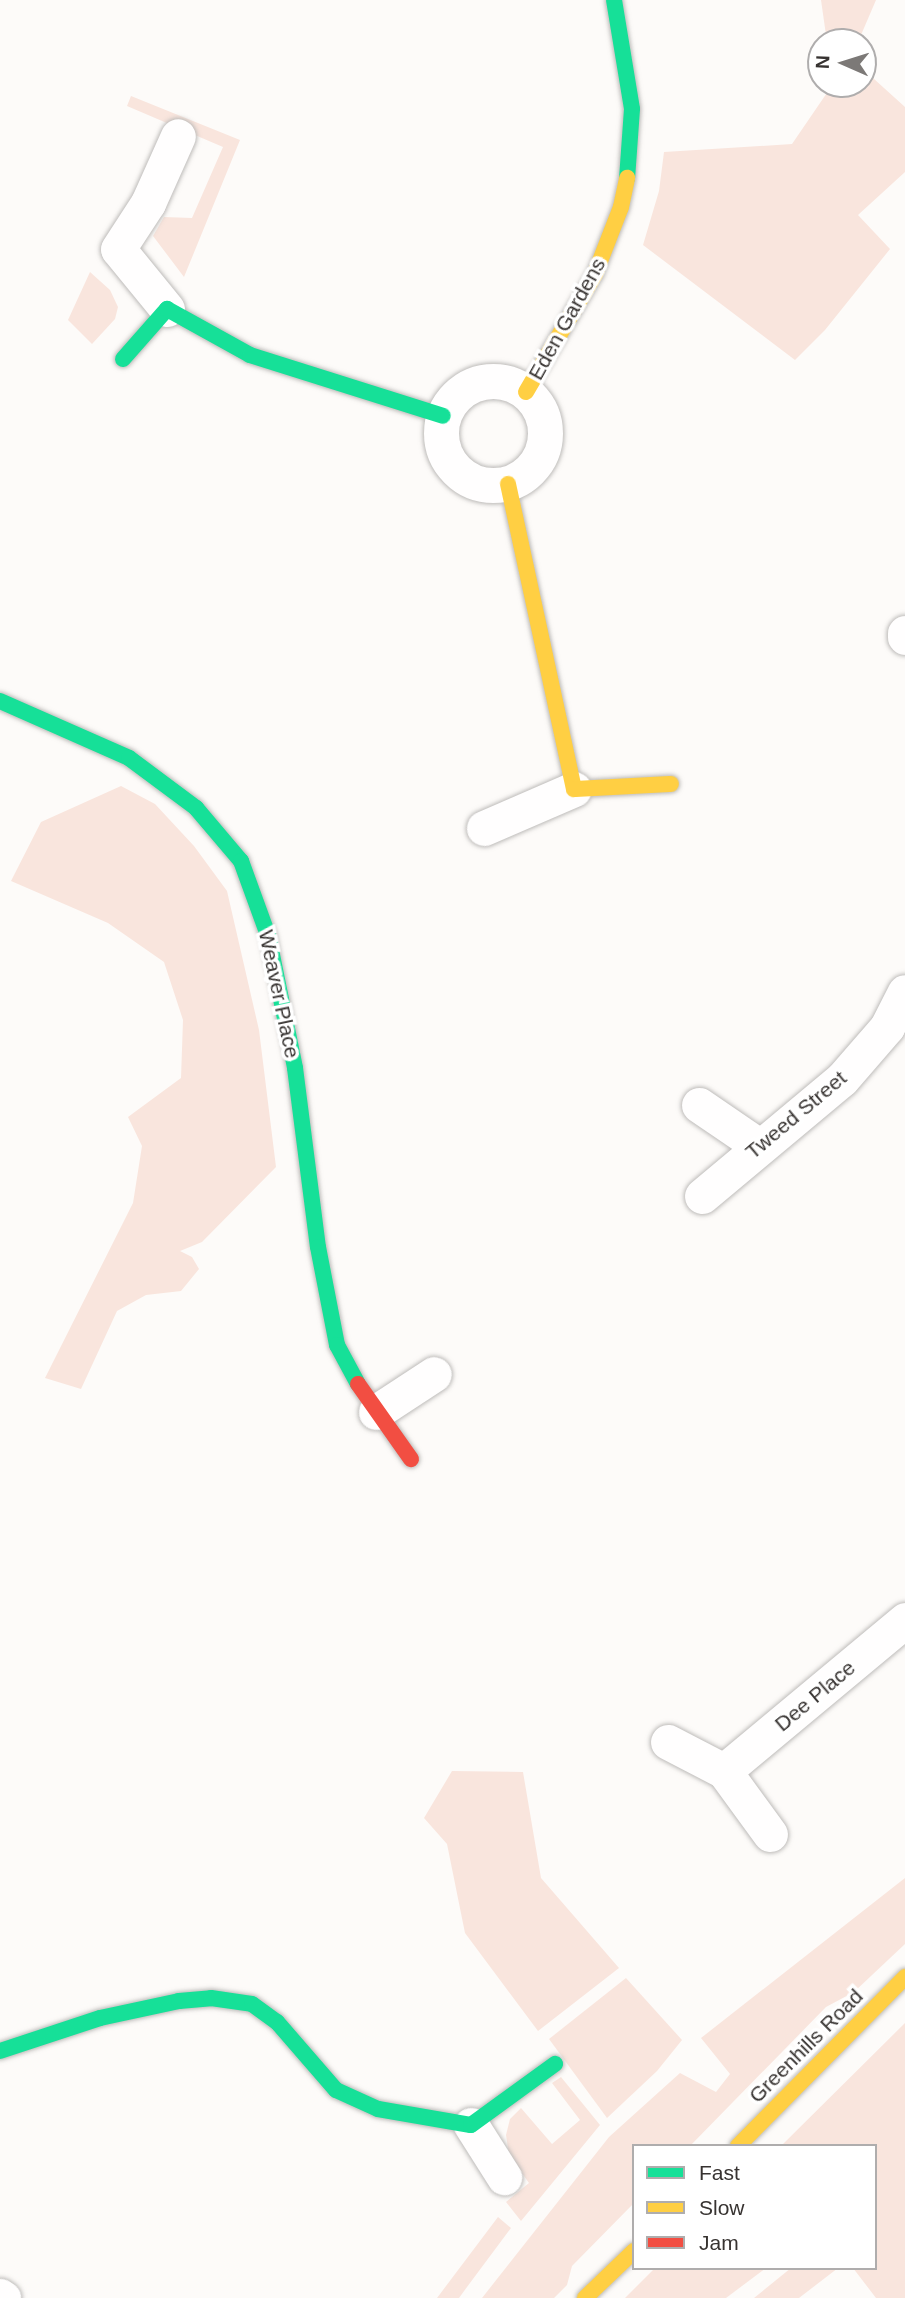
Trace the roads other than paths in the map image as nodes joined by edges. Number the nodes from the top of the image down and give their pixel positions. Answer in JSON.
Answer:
{"nodes":[{"id":1,"x":614,"y":0,"type":"edge"},
{"id":2,"x":178,"y":136,"type":"dead end"},
{"id":3,"x":167,"y":309,"type":"junction"},
{"id":4,"x":123,"y":359,"type":"dead end"},
{"id":5,"x":526,"y":392,"type":"junction"},
{"id":6,"x":443,"y":416,"type":"junction"},
{"id":7,"x":508,"y":484,"type":"junction"},
{"id":8,"x":0,"y":701,"type":"edge"},
{"id":9,"x":671,"y":784,"type":"dead end"},
{"id":10,"x":573,"y":789,"type":"junction"},
{"id":11,"x":484,"y":828,"type":"dead end"},
{"id":12,"x":905,"y":992,"type":"edge"},
{"id":13,"x":699,"y":1105,"type":"dead end"},
{"id":14,"x":759,"y":1146,"type":"junction"},
{"id":15,"x":702,"y":1196,"type":"dead end"},
{"id":16,"x":434,"y":1374,"type":"dead end"},
{"id":17,"x":376,"y":1412,"type":"junction"},
{"id":18,"x":411,"y":1459,"type":"dead end"},
{"id":19,"x":905,"y":1620,"type":"edge"},
{"id":20,"x":668,"y":1742,"type":"dead end"},
{"id":21,"x":724,"y":1772,"type":"junction"},
{"id":22,"x":770,"y":1834,"type":"dead end"},
{"id":23,"x":905,"y":1977,"type":"edge"},
{"id":24,"x":0,"y":2051,"type":"edge"},
{"id":25,"x":555,"y":2064,"type":"dead end"},
{"id":26,"x":471,"y":2125,"type":"junction"},
{"id":27,"x":740,"y":2144,"type":"edge"},
{"id":28,"x":504,"y":2177,"type":"dead end"},
{"id":29,"x":632,"y":2253,"type":"edge"},
{"id":30,"x":585,"y":2298,"type":"edge"}],
"edges":[{"from":1,"to":5,"type":"street","name":"Eden Gardens"},
{"from":2,"to":3,"type":"street"},
{"from":3,"to":4,"type":"street"},
{"from":3,"to":6,"type":"street"},
{"from":5,"to":6,"type":"street","name":"Eden Gardens"},
{"from":5,"to":7,"type":"street","name":"Eden Gardens"},
{"from":6,"to":7,"type":"street"},
{"from":7,"to":10,"type":"street"},
{"from":8,"to":17,"type":"street","name":"Weaver Place"},
{"from":9,"to":10,"type":"street"},
{"from":10,"to":11,"type":"street"},
{"from":12,"to":14,"type":"street","name":"Tweed Street"},
{"from":13,"to":14,"type":"street"},
{"from":14,"to":15,"type":"street","name":"Tweed Street"},
{"from":16,"to":17,"type":"street"},
{"from":17,"to":18,"type":"street","name":"Weaver Place"},
{"from":19,"to":21,"type":"street","name":"Dee Place"},
{"from":20,"to":21,"type":"street"},
{"from":21,"to":22,"type":"street"},
{"from":23,"to":27,"type":"street","name":"Greenhills Road"},
{"from":24,"to":26,"type":"street"},
{"from":25,"to":26,"type":"street"},
{"from":26,"to":28,"type":"street"},
{"from":29,"to":30,"type":"street"}]}
